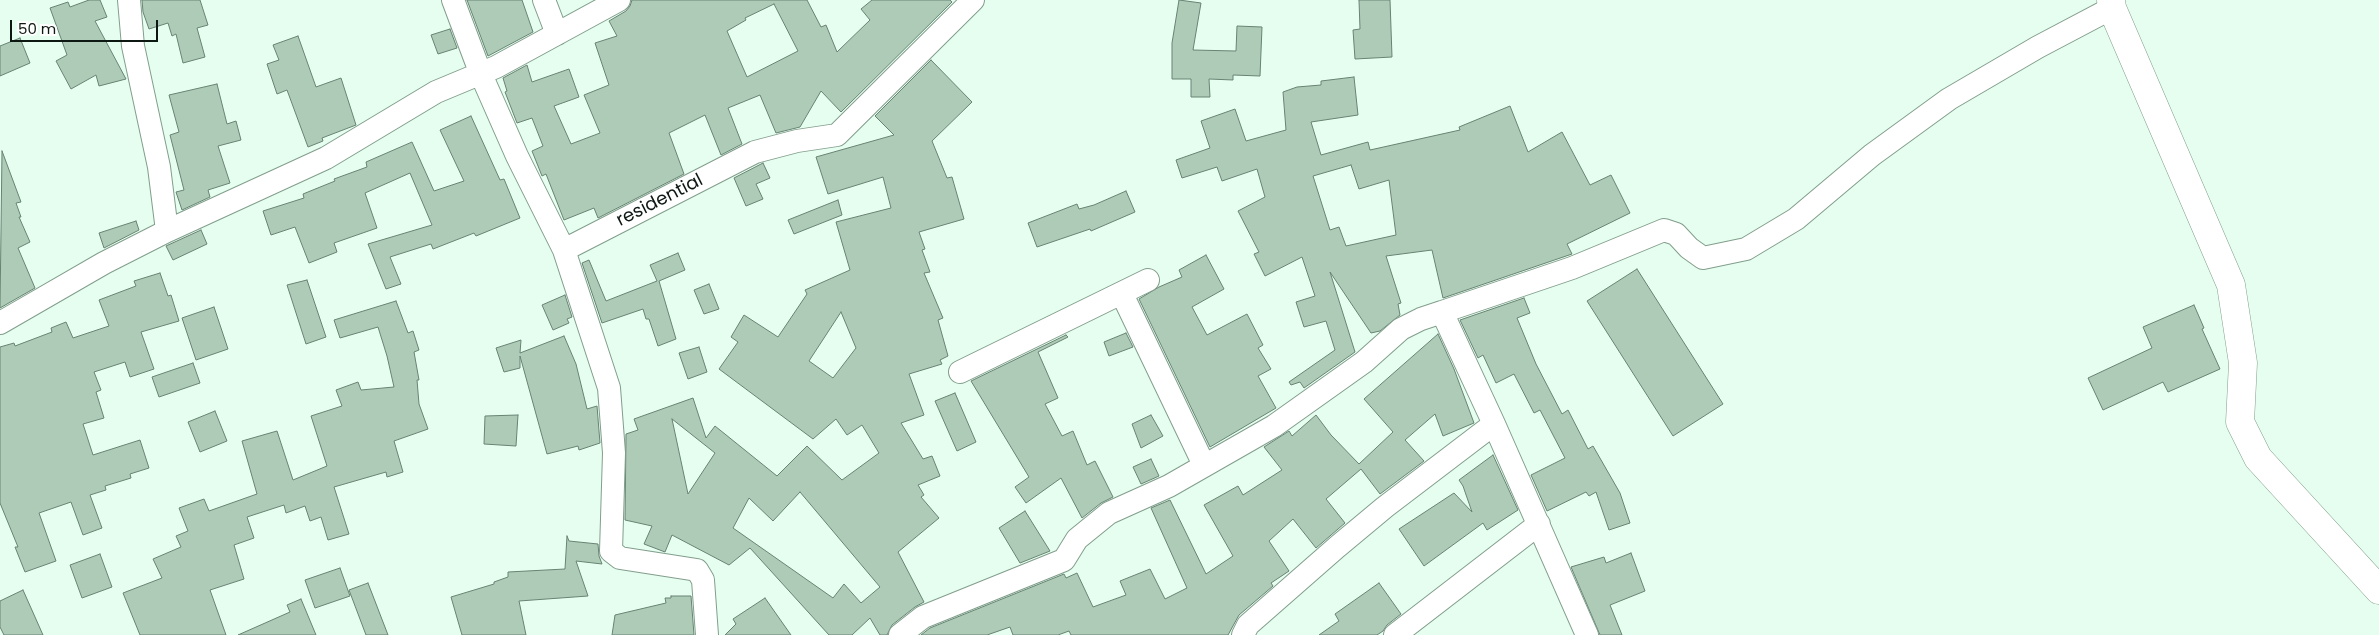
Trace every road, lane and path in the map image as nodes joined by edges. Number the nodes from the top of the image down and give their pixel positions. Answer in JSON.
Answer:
{"nodes":[{"id":1,"x":129,"y":0,"type":"edge"},
{"id":2,"x":544,"y":0,"type":"edge"},
{"id":3,"x":619,"y":0,"type":"edge"},
{"id":4,"x":973,"y":0,"type":"edge"},
{"id":5,"x":455,"y":1,"type":"edge"},
{"id":6,"x":2112,"y":4,"type":"edge"},
{"id":7,"x":557,"y":34,"type":"junction"},
{"id":8,"x":480,"y":72,"type":"junction"},
{"id":9,"x":167,"y":231,"type":"junction"},
{"id":10,"x":564,"y":250,"type":"junction"},
{"id":11,"x":1148,"y":280,"type":"dead end"},
{"id":12,"x":1122,"y":294,"type":"junction"},
{"id":13,"x":1442,"y":312,"type":"junction"},
{"id":14,"x":0,"y":323,"type":"edge"},
{"id":15,"x":960,"y":372,"type":"dead end"},
{"id":16,"x":1494,"y":424,"type":"junction"},
{"id":17,"x":1204,"y":465,"type":"junction"},
{"id":18,"x":1539,"y":524,"type":"junction"},
{"id":19,"x":2379,"y":590,"type":"edge"},
{"id":20,"x":707,"y":635,"type":"edge"},
{"id":21,"x":900,"y":635,"type":"edge"},
{"id":22,"x":1243,"y":635,"type":"edge"},
{"id":23,"x":1395,"y":635,"type":"edge"},
{"id":24,"x":1587,"y":635,"type":"edge"}],
"edges":[{"from":1,"to":9,"type":"street"},
{"from":2,"to":7,"type":"street"},
{"from":3,"to":7,"type":"street"},
{"from":4,"to":10,"type":"street","name":"residential"},
{"from":5,"to":8,"type":"street"},
{"from":6,"to":13,"type":"street"},
{"from":6,"to":19,"type":"street"},
{"from":7,"to":8,"type":"street"},
{"from":8,"to":9,"type":"street"},
{"from":8,"to":10,"type":"street"},
{"from":9,"to":14,"type":"street"},
{"from":10,"to":20,"type":"street"},
{"from":11,"to":12,"type":"street"},
{"from":12,"to":15,"type":"street"},
{"from":12,"to":17,"type":"street"},
{"from":13,"to":16,"type":"street"},
{"from":13,"to":17,"type":"street"},
{"from":16,"to":18,"type":"street"},
{"from":16,"to":22,"type":"street"},
{"from":17,"to":21,"type":"street"},
{"from":18,"to":23,"type":"street"},
{"from":18,"to":24,"type":"street"}]}
